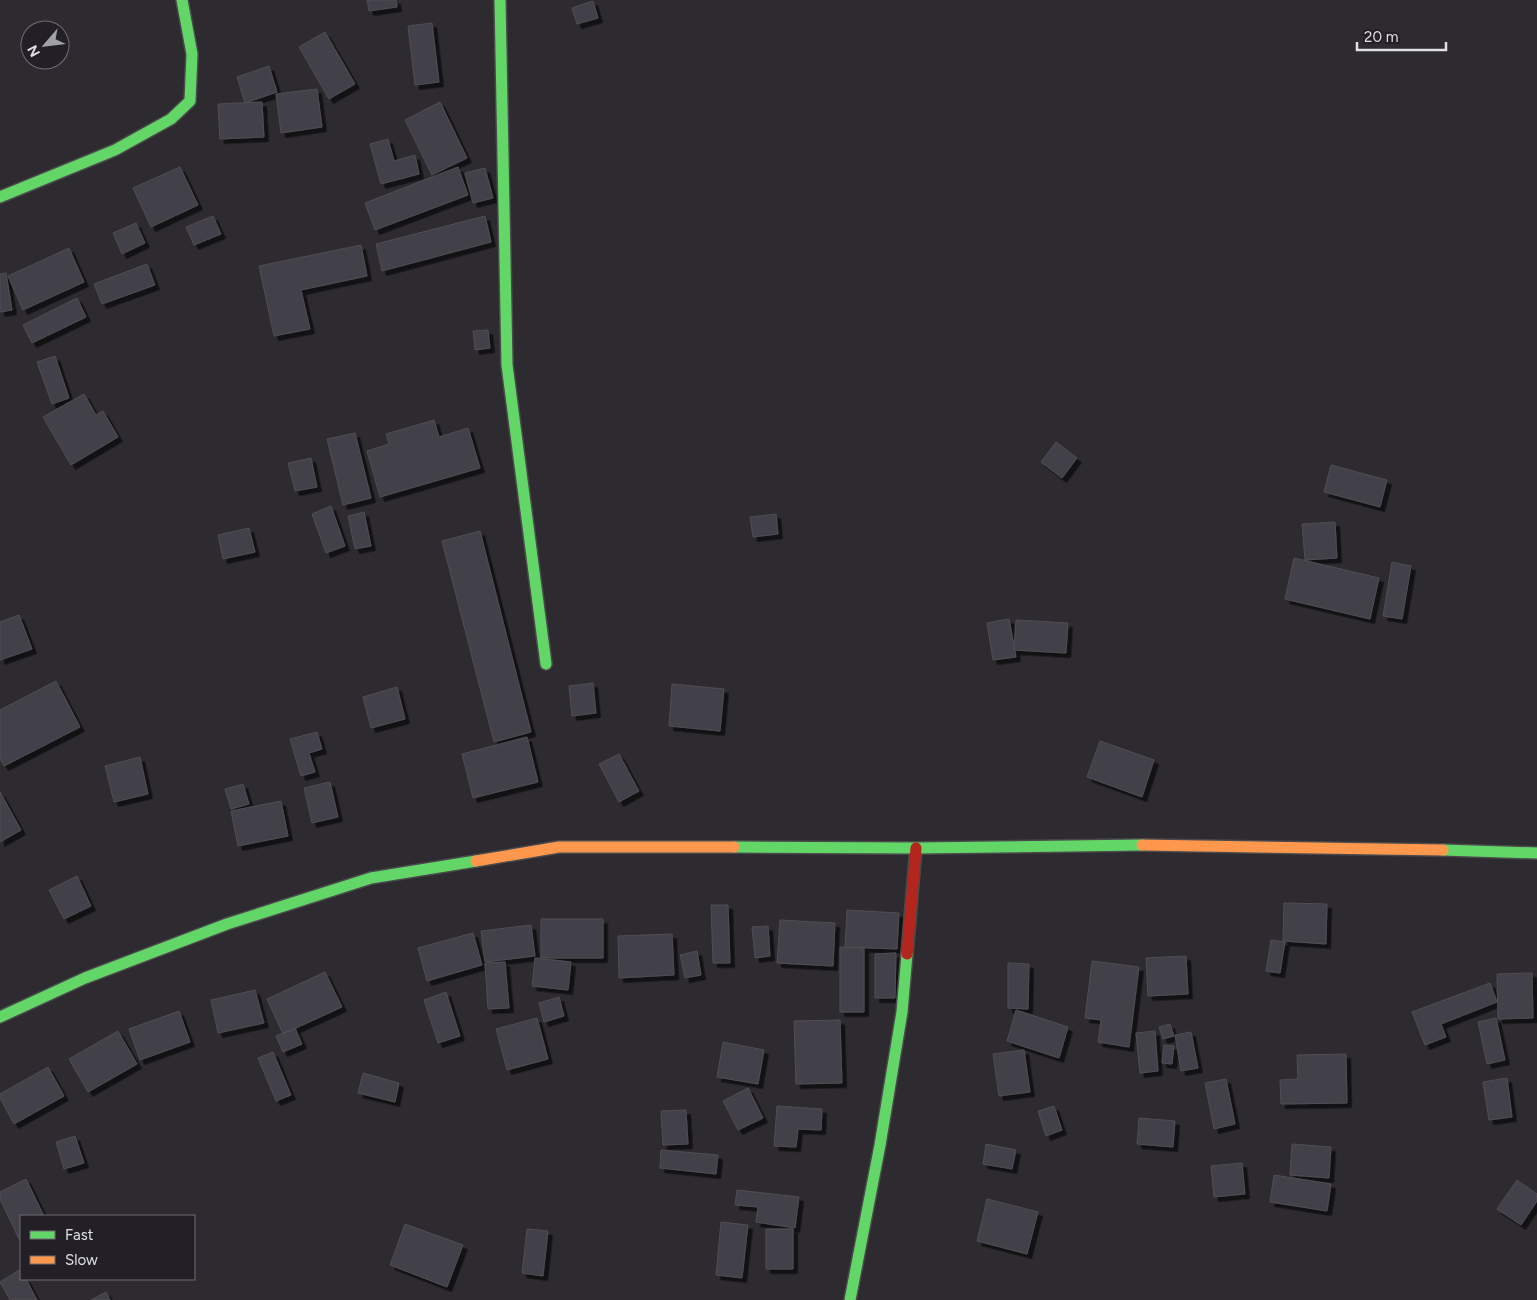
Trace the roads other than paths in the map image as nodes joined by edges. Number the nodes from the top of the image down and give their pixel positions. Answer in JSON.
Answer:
{"nodes":[{"id":1,"x":182,"y":0,"type":"edge"},
{"id":2,"x":500,"y":0,"type":"edge"},
{"id":3,"x":0,"y":197,"type":"edge"},
{"id":4,"x":546,"y":664,"type":"dead end"},
{"id":5,"x":916,"y":848,"type":"junction"},
{"id":6,"x":1537,"y":853,"type":"edge"},
{"id":7,"x":0,"y":1017,"type":"edge"},
{"id":8,"x":850,"y":1300,"type":"edge"}],
"edges":[{"from":1,"to":3,"type":"main road"},
{"from":2,"to":4,"type":"main road"},
{"from":5,"to":6,"type":"main road"},
{"from":5,"to":7,"type":"main road"},
{"from":5,"to":8,"type":"main road"}]}
